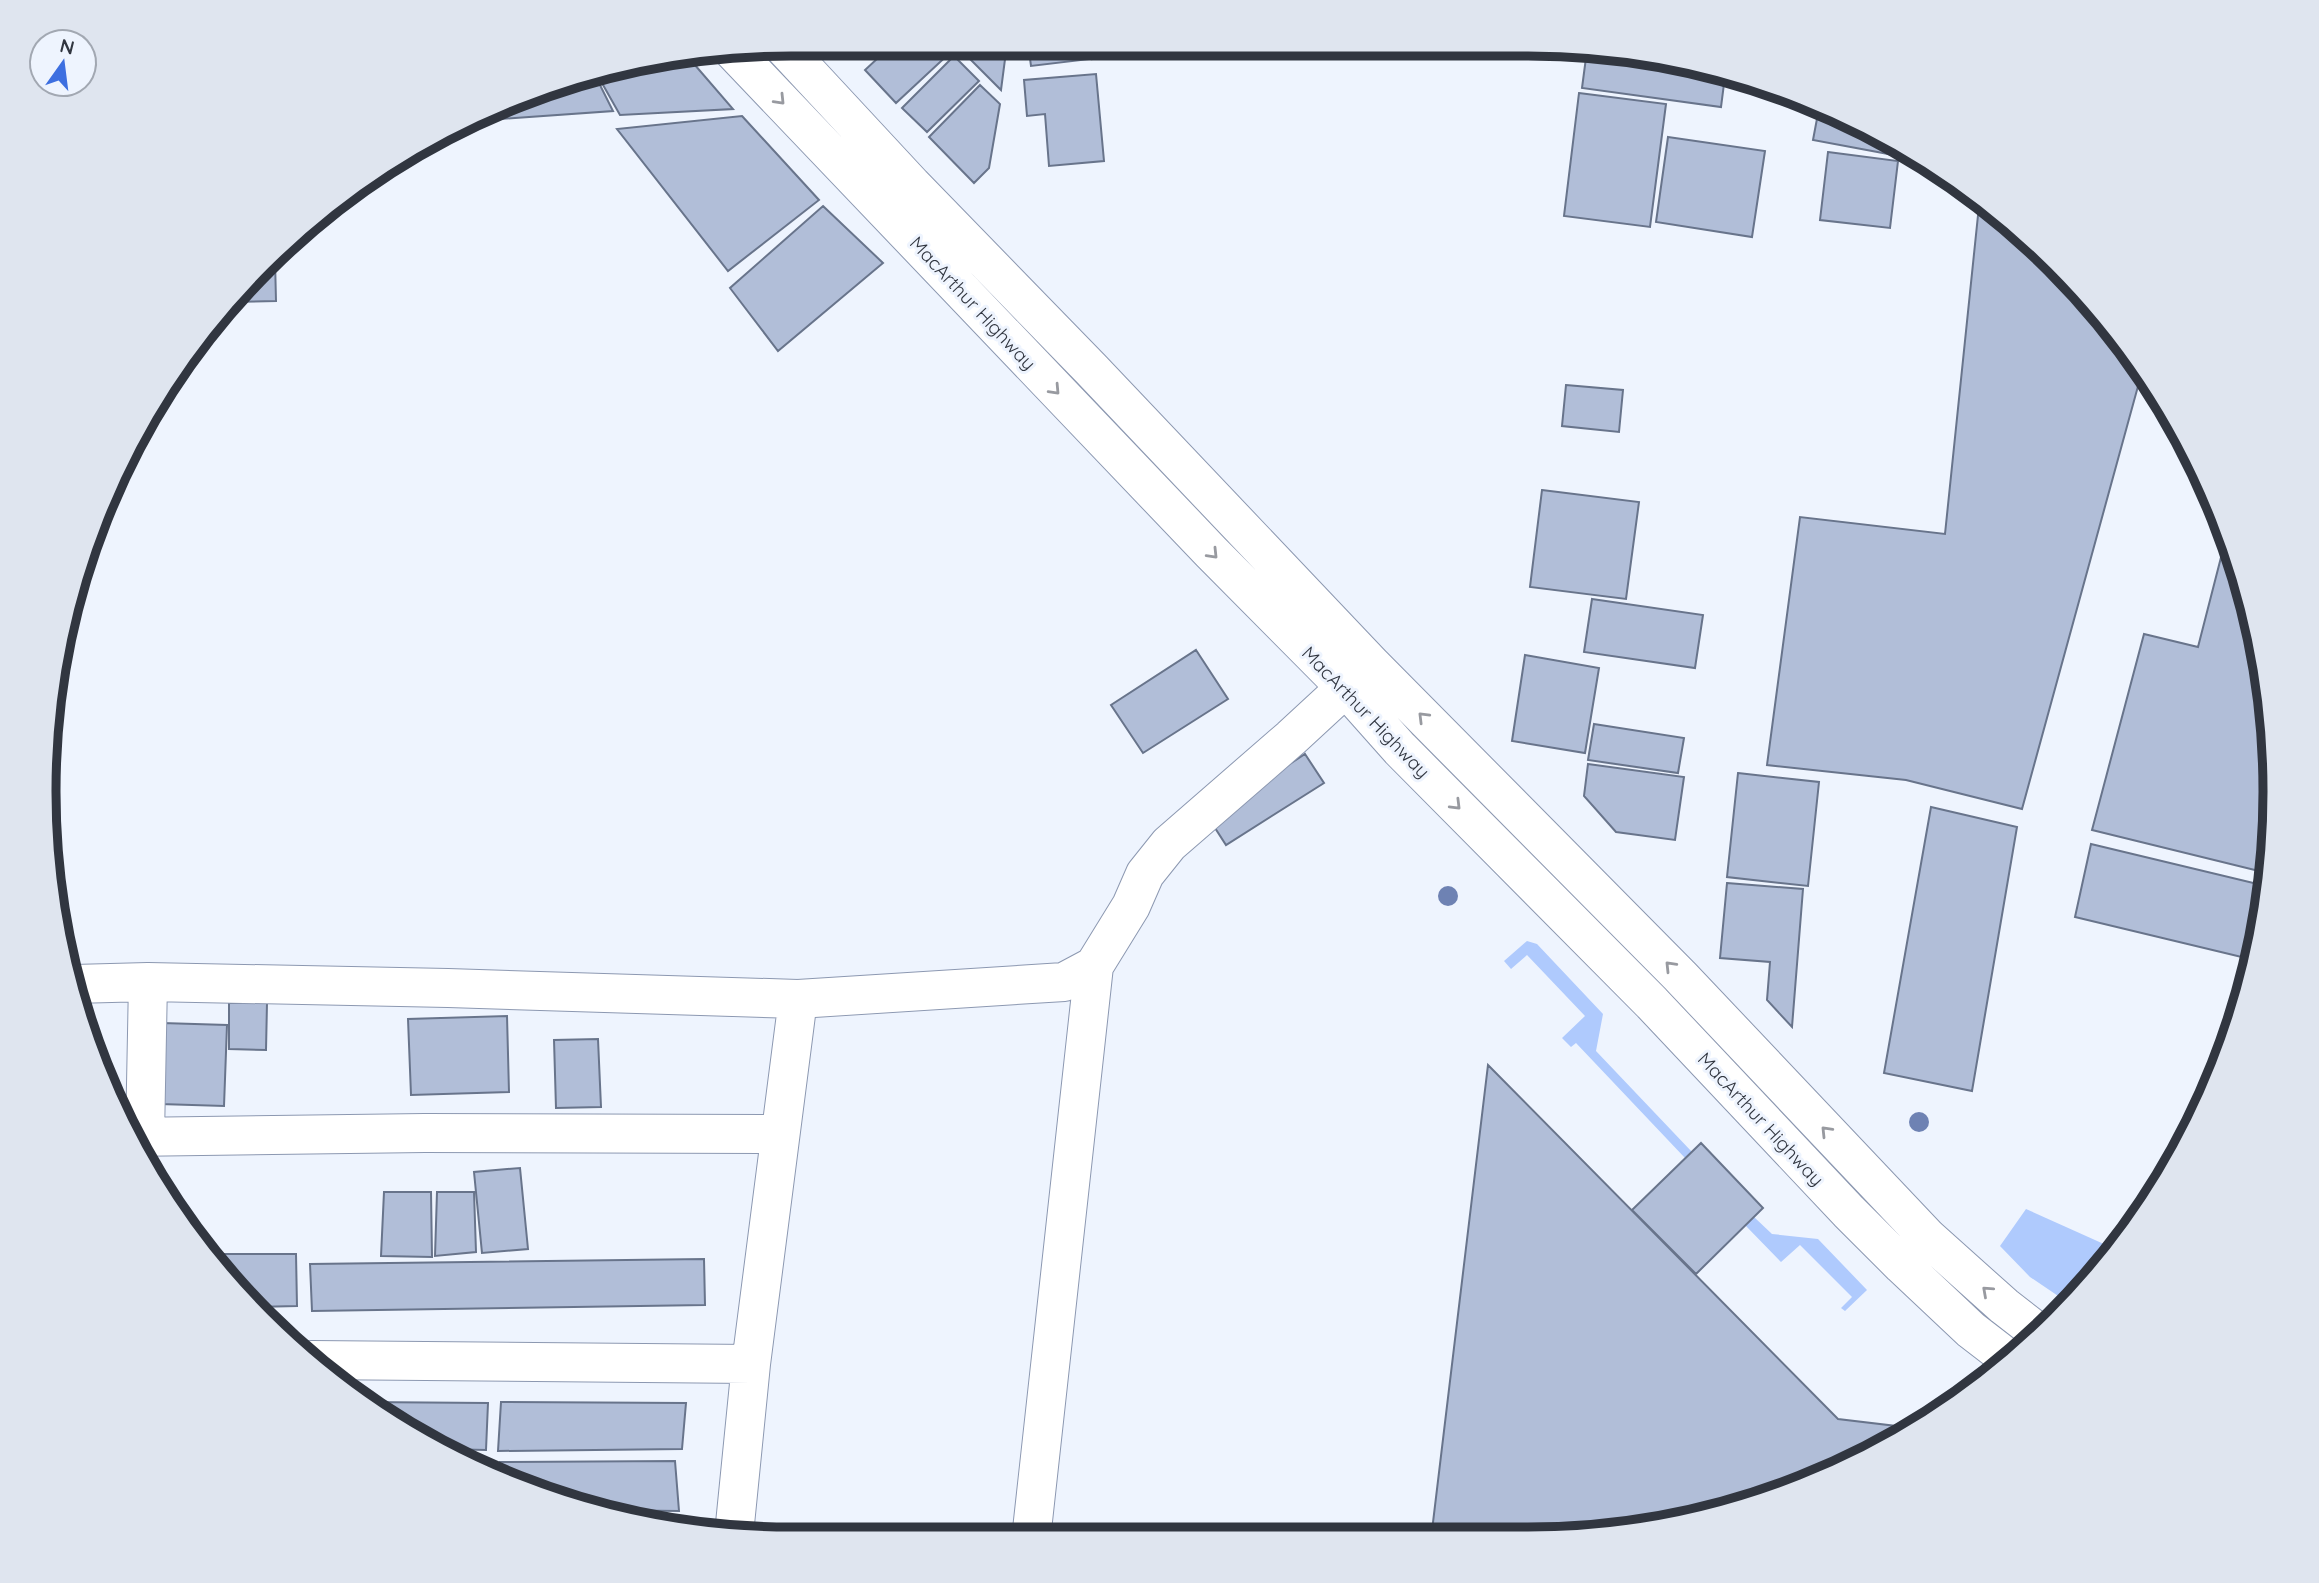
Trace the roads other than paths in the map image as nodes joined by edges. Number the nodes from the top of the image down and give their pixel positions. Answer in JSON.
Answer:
{"nodes":[{"id":1,"x":792,"y":56,"type":"edge"},
{"id":2,"x":740,"y":58,"type":"edge"},
{"id":3,"x":1357,"y":675,"type":"junction"},
{"id":4,"x":1094,"y":966,"type":"junction"},
{"id":5,"x":148,"y":982,"type":"junction"},
{"id":6,"x":82,"y":984,"type":"edge"},
{"id":7,"x":798,"y":999,"type":"junction"},
{"id":8,"x":138,"y":1127,"type":"edge"},
{"id":9,"x":779,"y":1134,"type":"junction"},
{"id":10,"x":142,"y":1136,"type":"edge"},
{"id":11,"x":2031,"y":1327,"type":"edge"},
{"id":12,"x":2001,"y":1353,"type":"edge"},
{"id":13,"x":326,"y":1360,"type":"edge"},
{"id":14,"x":751,"y":1364,"type":"junction"},
{"id":15,"x":735,"y":1524,"type":"edge"},
{"id":16,"x":1032,"y":1527,"type":"edge"}],
"edges":[{"from":1,"to":3,"type":"main road","name":"MacArthur Highway"},
{"from":2,"to":3,"type":"main road","name":"MacArthur Highway","one_way":true},
{"from":3,"to":4,"type":"main road"},
{"from":11,"to":3,"type":"main road","name":"MacArthur Highway","one_way":true},
{"from":3,"to":12,"type":"main road","name":"MacArthur Highway","one_way":true},
{"from":4,"to":7,"type":"main road"},
{"from":4,"to":16,"type":"main road"},
{"from":5,"to":6,"type":"main road"},
{"from":5,"to":7,"type":"main road"},
{"from":5,"to":8,"type":"main road"},
{"from":7,"to":9,"type":"main road"},
{"from":9,"to":10,"type":"main road"},
{"from":9,"to":14,"type":"main road"},
{"from":13,"to":14,"type":"main road"},
{"from":14,"to":15,"type":"main road"}]}
